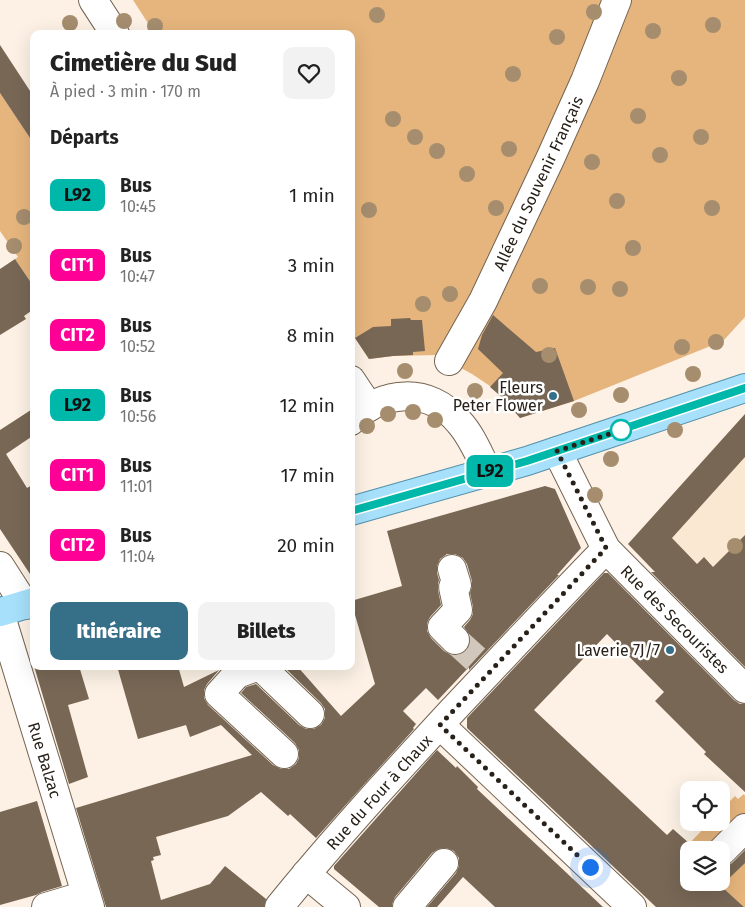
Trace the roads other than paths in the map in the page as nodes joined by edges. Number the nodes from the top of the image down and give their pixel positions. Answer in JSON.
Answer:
{"nodes":[{"id":1,"x":93,"y":0,"type":"edge"},
{"id":2,"x":617,"y":0,"type":"edge"},
{"id":3,"x":112,"y":30,"type":"edge"},
{"id":4,"x":449,"y":361,"type":"dead end"},
{"id":5,"x":745,"y":388,"type":"edge"},
{"id":6,"x":355,"y":395,"type":"edge"},
{"id":7,"x":360,"y":414,"type":"edge"},
{"id":8,"x":557,"y":451,"type":"junction"},
{"id":9,"x":488,"y":472,"type":"junction"},
{"id":10,"x":355,"y":510,"type":"edge"},
{"id":11,"x":606,"y":548,"type":"junction"},
{"id":12,"x":0,"y":566,"type":"edge"},
{"id":13,"x":452,"y":569,"type":"dead end"},
{"id":14,"x":15,"y":608,"type":"edge"},
{"id":15,"x":455,"y":640,"type":"tunnel mouth"},
{"id":16,"x":30,"y":668,"type":"edge"},
{"id":17,"x":30,"y":670,"type":"edge"},
{"id":18,"x":261,"y":670,"type":"edge"},
{"id":19,"x":268,"y":670,"type":"edge"},
{"id":20,"x":745,"y":689,"type":"edge"},
{"id":21,"x":310,"y":714,"type":"dead end"},
{"id":22,"x":440,"y":725,"type":"junction"},
{"id":23,"x":284,"y":754,"type":"dead end"},
{"id":24,"x":745,"y":828,"type":"edge"},
{"id":25,"x":730,"y":843,"type":"edge"},
{"id":26,"x":444,"y":864,"type":"dead end"},
{"id":27,"x":306,"y":874,"type":"junction"},
{"id":28,"x":88,"y":901,"type":"edge"},
{"id":29,"x":46,"y":907,"type":"edge"},
{"id":30,"x":279,"y":907,"type":"edge"},
{"id":31,"x":346,"y":907,"type":"edge"},
{"id":32,"x":407,"y":907,"type":"edge"},
{"id":33,"x":632,"y":907,"type":"edge"}],
"edges":[{"from":1,"to":3,"type":"street"},
{"from":2,"to":4,"type":"street","name":"Allée du Souvenir Français"},
{"from":5,"to":8,"type":"main road"},
{"from":6,"to":7,"type":"street"},
{"from":7,"to":9,"type":"street"},
{"from":8,"to":9,"type":"main road"},
{"from":8,"to":11,"type":"street","name":"Rue des Secouristes"},
{"from":9,"to":10,"type":"main road"},
{"from":11,"to":20,"type":"street","name":"Rue des Secouristes"},
{"from":11,"to":22,"type":"street","name":"Rue du Four à Chaux"},
{"from":12,"to":14,"type":"street","name":"Rue Balzac"},
{"from":13,"to":15,"type":"street"},
{"from":14,"to":16,"type":"street","name":"Rue Balzac"},
{"from":17,"to":28,"type":"street","name":"Rue Balzac"},
{"from":18,"to":23,"type":"street"},
{"from":19,"to":21,"type":"street"},
{"from":22,"to":27,"type":"street","name":"Rue du Four à Chaux"},
{"from":22,"to":33,"type":"street"},
{"from":24,"to":25,"type":"street"},
{"from":26,"to":32,"type":"street"},
{"from":27,"to":30,"type":"street","name":"Rue du Four à Chaux"},
{"from":27,"to":31,"type":"street"},
{"from":28,"to":29,"type":"street"}]}
